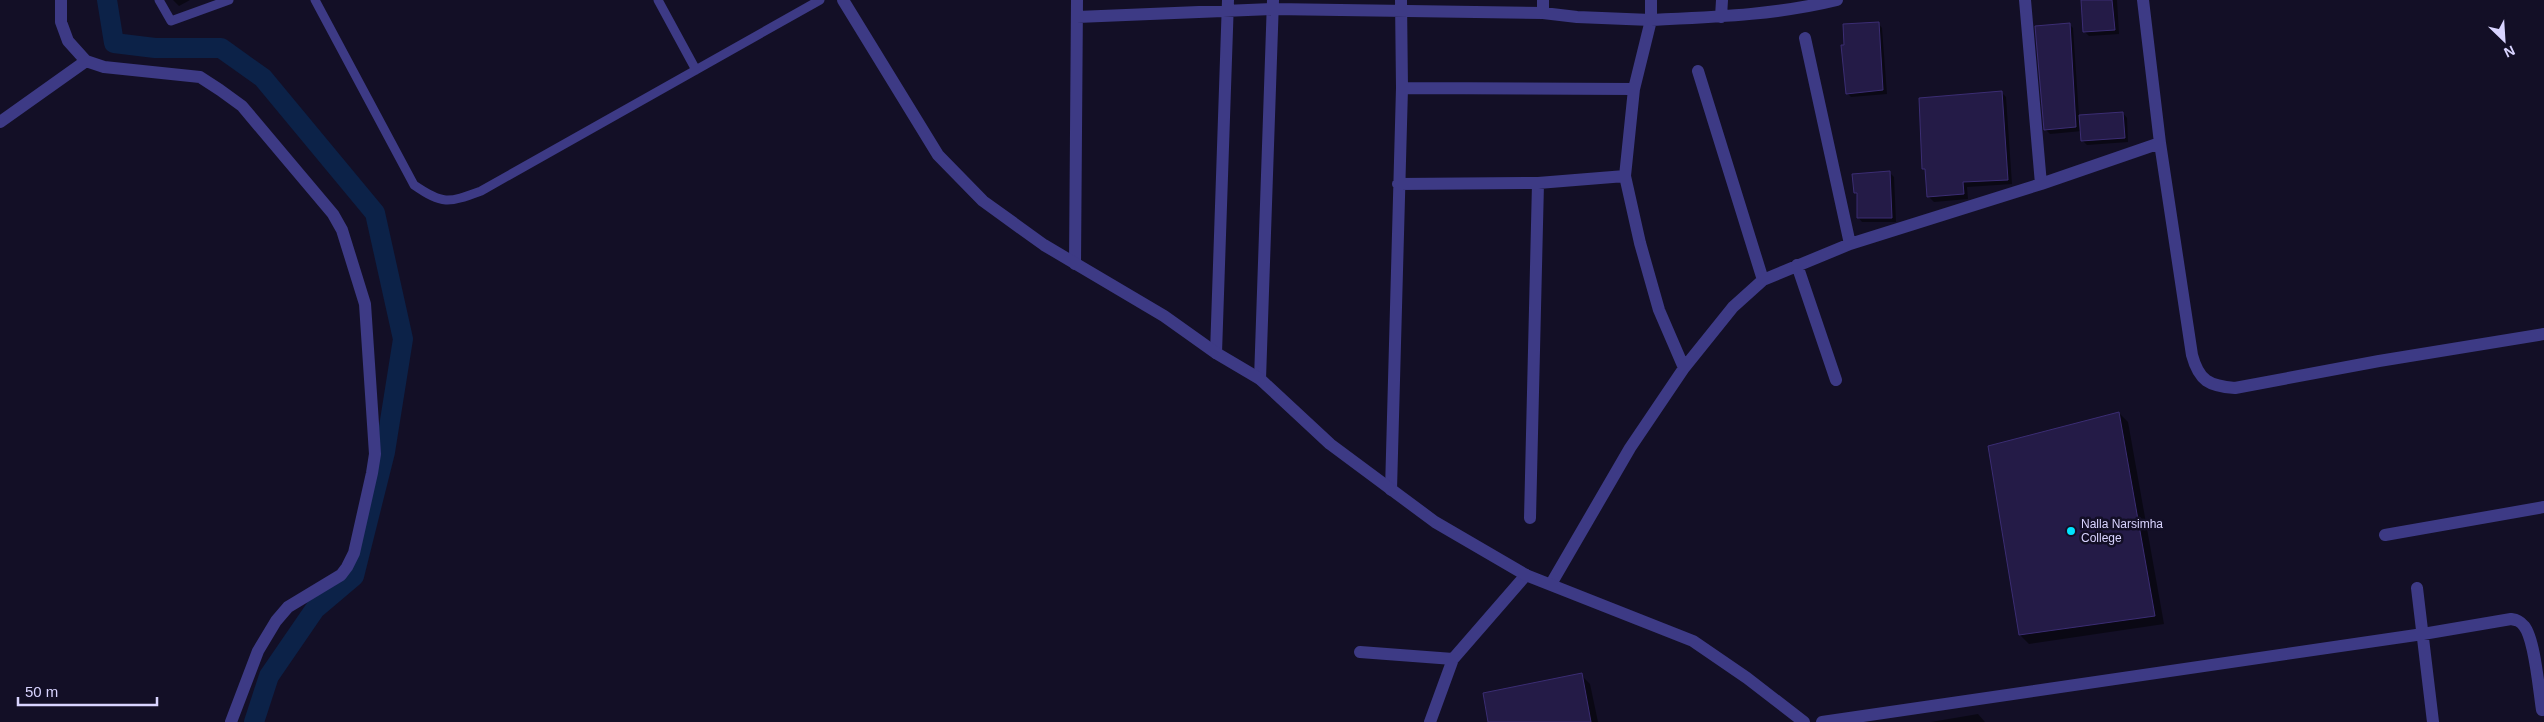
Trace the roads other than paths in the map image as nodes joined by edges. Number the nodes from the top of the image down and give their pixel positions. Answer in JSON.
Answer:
{"nodes":[{"id":1,"x":61,"y":0,"type":"edge"},
{"id":2,"x":159,"y":0,"type":"edge"},
{"id":3,"x":230,"y":0,"type":"edge"},
{"id":4,"x":315,"y":0,"type":"edge"},
{"id":5,"x":658,"y":0,"type":"edge"},
{"id":6,"x":820,"y":0,"type":"edge"},
{"id":7,"x":843,"y":0,"type":"edge"},
{"id":8,"x":1077,"y":0,"type":"edge"},
{"id":9,"x":1651,"y":0,"type":"edge"},
{"id":10,"x":1722,"y":0,"type":"edge"},
{"id":11,"x":1837,"y":0,"type":"edge"},
{"id":12,"x":2025,"y":0,"type":"edge"},
{"id":13,"x":2143,"y":0,"type":"edge"},
{"id":14,"x":1273,"y":4,"type":"edge"},
{"id":15,"x":1808,"y":4,"type":"edge"},
{"id":16,"x":1228,"y":5,"type":"edge"},
{"id":17,"x":1401,"y":5,"type":"edge"},
{"id":18,"x":1543,"y":6,"type":"edge"},
{"id":19,"x":1077,"y":17,"type":"junction"},
{"id":20,"x":1722,"y":17,"type":"junction"},
{"id":21,"x":1651,"y":20,"type":"junction"},
{"id":22,"x":1805,"y":38,"type":"dead end"},
{"id":23,"x":86,"y":61,"type":"junction"},
{"id":24,"x":696,"y":70,"type":"junction"},
{"id":25,"x":1698,"y":71,"type":"dead end"},
{"id":26,"x":1402,"y":88,"type":"junction"},
{"id":27,"x":1634,"y":88,"type":"junction"},
{"id":28,"x":0,"y":122,"type":"edge"},
{"id":29,"x":2160,"y":143,"type":"junction"},
{"id":30,"x":1625,"y":176,"type":"junction"},
{"id":31,"x":1538,"y":183,"type":"junction"},
{"id":32,"x":1398,"y":184,"type":"junction"},
{"id":33,"x":2041,"y":184,"type":"junction"},
{"id":34,"x":1850,"y":244,"type":"junction"},
{"id":35,"x":1075,"y":264,"type":"junction"},
{"id":36,"x":1797,"y":266,"type":"junction"},
{"id":37,"x":1763,"y":280,"type":"junction"},
{"id":38,"x":2544,"y":334,"type":"edge"},
{"id":39,"x":1216,"y":353,"type":"junction"},
{"id":40,"x":1684,"y":368,"type":"junction"},
{"id":41,"x":1260,"y":380,"type":"junction"},
{"id":42,"x":1836,"y":380,"type":"dead end"},
{"id":43,"x":1391,"y":490,"type":"junction"},
{"id":44,"x":2544,"y":507,"type":"edge"},
{"id":45,"x":1530,"y":518,"type":"dead end"},
{"id":46,"x":2385,"y":535,"type":"dead end"},
{"id":47,"x":1526,"y":575,"type":"junction"},
{"id":48,"x":1551,"y":584,"type":"junction"},
{"id":49,"x":2417,"y":588,"type":"dead end"},
{"id":50,"x":2423,"y":634,"type":"junction"},
{"id":51,"x":1360,"y":652,"type":"dead end"},
{"id":52,"x":1453,"y":659,"type":"junction"},
{"id":53,"x":2542,"y":710,"type":"dead end"},
{"id":54,"x":231,"y":722,"type":"edge"},
{"id":55,"x":1430,"y":722,"type":"edge"},
{"id":56,"x":1804,"y":722,"type":"edge"},
{"id":57,"x":1822,"y":722,"type":"edge"},
{"id":58,"x":2433,"y":722,"type":"edge"}],
"edges":[{"from":1,"to":23,"type":"street"},
{"from":2,"to":3,"type":"lane"},
{"from":4,"to":24,"type":"lane"},
{"from":5,"to":24,"type":"lane"},
{"from":6,"to":24,"type":"lane"},
{"from":7,"to":35,"type":"street"},
{"from":8,"to":19,"type":"street"},
{"from":9,"to":21,"type":"street"},
{"from":10,"to":20,"type":"street"},
{"from":11,"to":15,"type":"street"},
{"from":12,"to":33,"type":"street"},
{"from":13,"to":29,"type":"street"},
{"from":14,"to":16,"type":"street"},
{"from":14,"to":17,"type":"street"},
{"from":14,"to":41,"type":"street"},
{"from":15,"to":20,"type":"street"},
{"from":16,"to":19,"type":"street"},
{"from":16,"to":39,"type":"street"},
{"from":17,"to":18,"type":"street"},
{"from":17,"to":26,"type":"street"},
{"from":18,"to":21,"type":"street"},
{"from":19,"to":35,"type":"street"},
{"from":20,"to":21,"type":"street"},
{"from":21,"to":27,"type":"street"},
{"from":22,"to":34,"type":"street"},
{"from":23,"to":28,"type":"street"},
{"from":23,"to":54,"type":"street"},
{"from":25,"to":37,"type":"street"},
{"from":26,"to":27,"type":"street"},
{"from":26,"to":32,"type":"street"},
{"from":27,"to":30,"type":"street"},
{"from":29,"to":33,"type":"street"},
{"from":29,"to":38,"type":"street"},
{"from":30,"to":31,"type":"street"},
{"from":30,"to":40,"type":"street"},
{"from":31,"to":32,"type":"street"},
{"from":31,"to":45,"type":"street"},
{"from":32,"to":43,"type":"street"},
{"from":33,"to":34,"type":"street"},
{"from":34,"to":36,"type":"street"},
{"from":35,"to":39,"type":"street"},
{"from":36,"to":37,"type":"street"},
{"from":36,"to":42,"type":"street"},
{"from":37,"to":40,"type":"street"},
{"from":39,"to":41,"type":"street"},
{"from":40,"to":48,"type":"street"},
{"from":41,"to":43,"type":"street"},
{"from":43,"to":47,"type":"street"},
{"from":44,"to":46,"type":"street"},
{"from":47,"to":48,"type":"street"},
{"from":47,"to":52,"type":"street"},
{"from":48,"to":56,"type":"street"},
{"from":49,"to":50,"type":"street"},
{"from":50,"to":53,"type":"street"},
{"from":50,"to":57,"type":"street"},
{"from":50,"to":58,"type":"street"},
{"from":51,"to":52,"type":"street"},
{"from":52,"to":55,"type":"street"}]}
